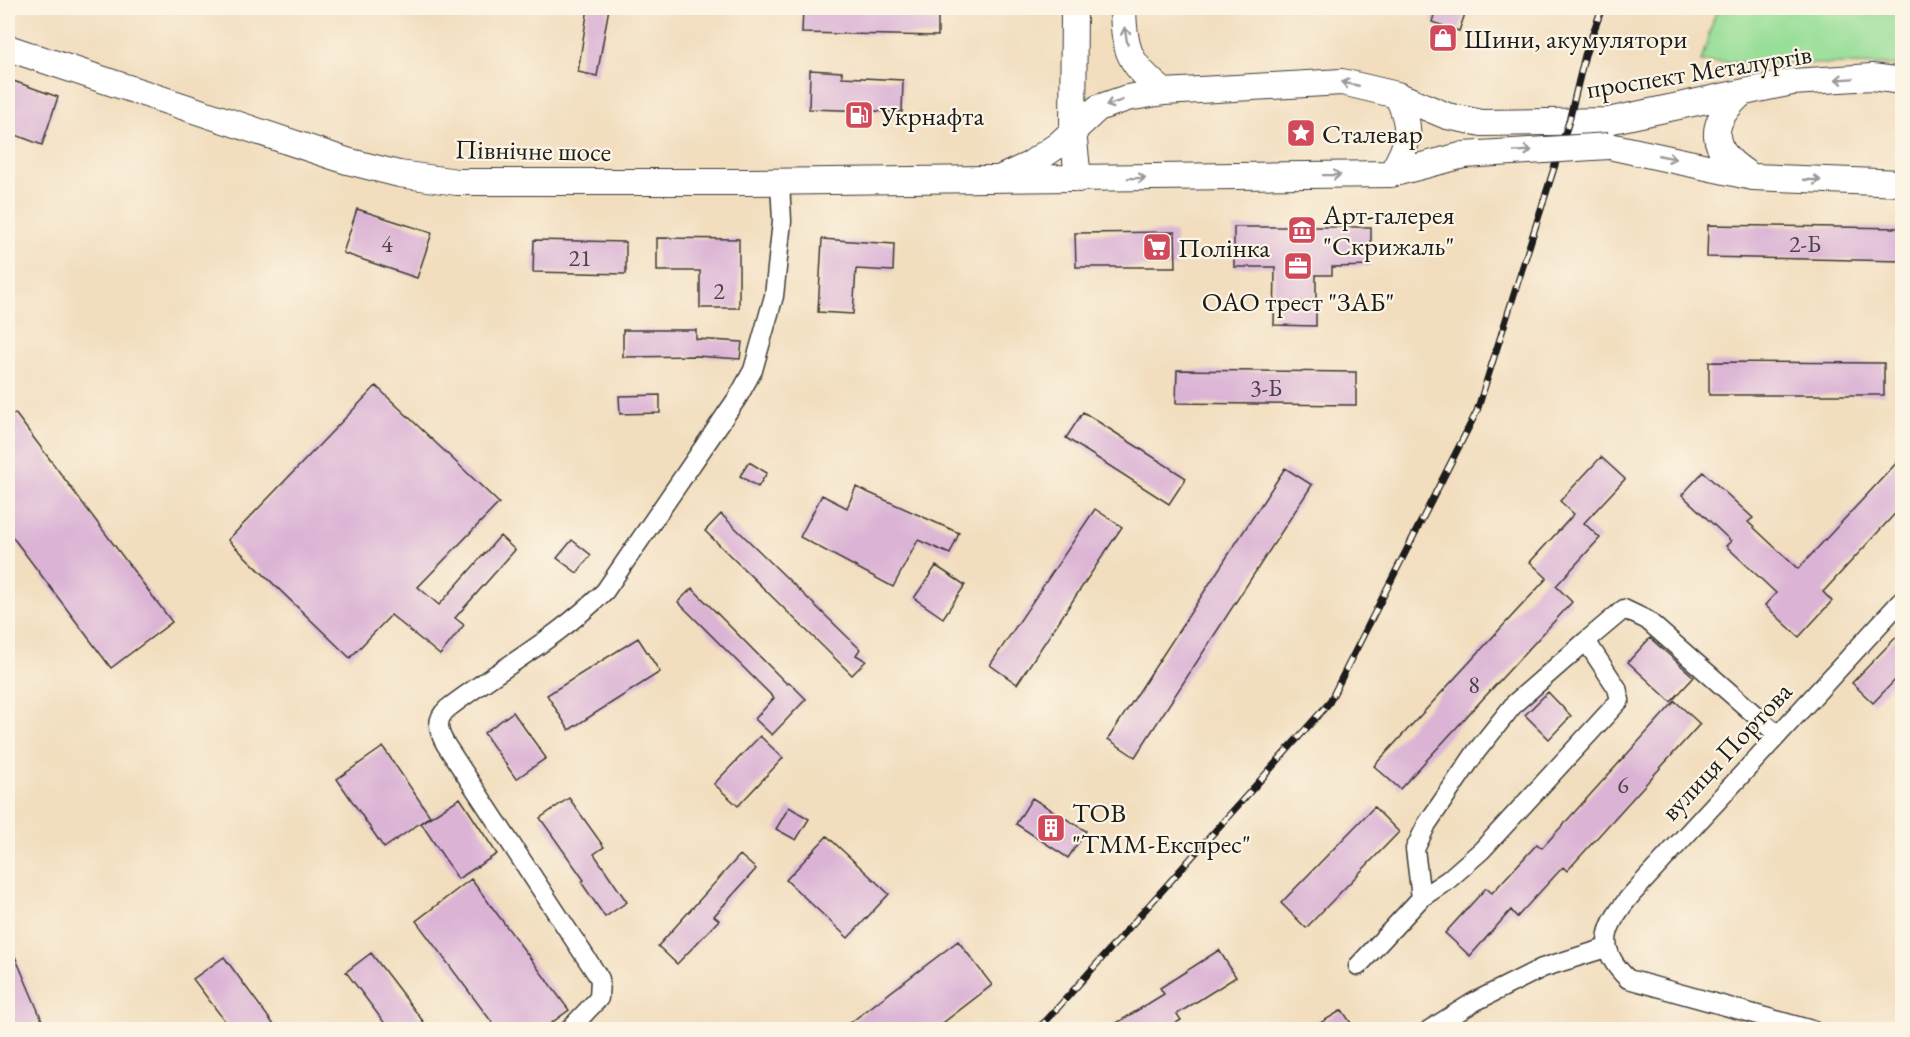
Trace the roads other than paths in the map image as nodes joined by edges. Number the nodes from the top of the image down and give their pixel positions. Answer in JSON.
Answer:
{"nodes":[{"id":1,"x":1074,"y":8,"type":"edge"},
{"id":2,"x":1123,"y":8,"type":"edge"},
{"id":3,"x":8,"y":48,"type":"edge"},
{"id":4,"x":1902,"y":81,"type":"edge"},
{"id":5,"x":1164,"y":92,"type":"junction"},
{"id":6,"x":1742,"y":93,"type":"junction"},
{"id":7,"x":1397,"y":95,"type":"junction"},
{"id":8,"x":1073,"y":131,"type":"junction"},
{"id":9,"x":1609,"y":134,"type":"junction"},
{"id":10,"x":1390,"y":174,"type":"junction"},
{"id":11,"x":1753,"y":177,"type":"junction"},
{"id":12,"x":1078,"y":179,"type":"junction"},
{"id":13,"x":997,"y":180,"type":"junction"},
{"id":14,"x":780,"y":182,"type":"junction"},
{"id":15,"x":1902,"y":183,"type":"edge"},
{"id":16,"x":1902,"y":600,"type":"edge"},
{"id":17,"x":1586,"y":641,"type":"junction"},
{"id":18,"x":1778,"y":735,"type":"junction"},
{"id":19,"x":1421,"y":898,"type":"junction"},
{"id":20,"x":1606,"y":948,"type":"junction"},
{"id":21,"x":1358,"y":966,"type":"dead end"},
{"id":22,"x":569,"y":1029,"type":"edge"},
{"id":23,"x":1429,"y":1029,"type":"edge"},
{"id":24,"x":1812,"y":1029,"type":"edge"}],
"edges":[{"from":1,"to":8,"type":"main road"},
{"from":5,"to":2,"type":"main road","one_way":true},
{"from":3,"to":14,"type":"main road","name":"Північне шосе"},
{"from":4,"to":6,"type":"main road","name":"проспект Металургів","one_way":true},
{"from":7,"to":5,"type":"main road","name":"проспект Металургів","one_way":true},
{"from":5,"to":8,"type":"main road","name":"проспект Металургів","one_way":true},
{"from":6,"to":9,"type":"main road","name":"проспект Металургів"},
{"from":6,"to":11,"type":"main road"},
{"from":7,"to":9,"type":"main road","name":"проспект Металургів"},
{"from":7,"to":10,"type":"main road"},
{"from":8,"to":12,"type":"main road"},
{"from":8,"to":13,"type":"main road","name":"проспект Металургів"},
{"from":10,"to":9,"type":"main road","name":"проспект Металургів","one_way":true,"bridge":true},
{"from":9,"to":11,"type":"main road","name":"проспект Металургів","one_way":true},
{"from":12,"to":10,"type":"main road","name":"проспект Металургів","one_way":true},
{"from":11,"to":15,"type":"main road","name":"проспект Металургів","one_way":true},
{"from":12,"to":13,"type":"main road","name":"Північне шосе"},
{"from":13,"to":14,"type":"main road","name":"Північне шосе"},
{"from":14,"to":22,"type":"street"},
{"from":16,"to":18,"type":"street","name":"вулиця Портова"},
{"from":17,"to":18,"type":"street"},
{"from":17,"to":19,"type":"street"},
{"from":17,"to":19,"type":"street"},
{"from":18,"to":20,"type":"street","name":"вулиця Портова"},
{"from":19,"to":21,"type":"street"},
{"from":20,"to":23,"type":"street"},
{"from":20,"to":24,"type":"street"}]}
